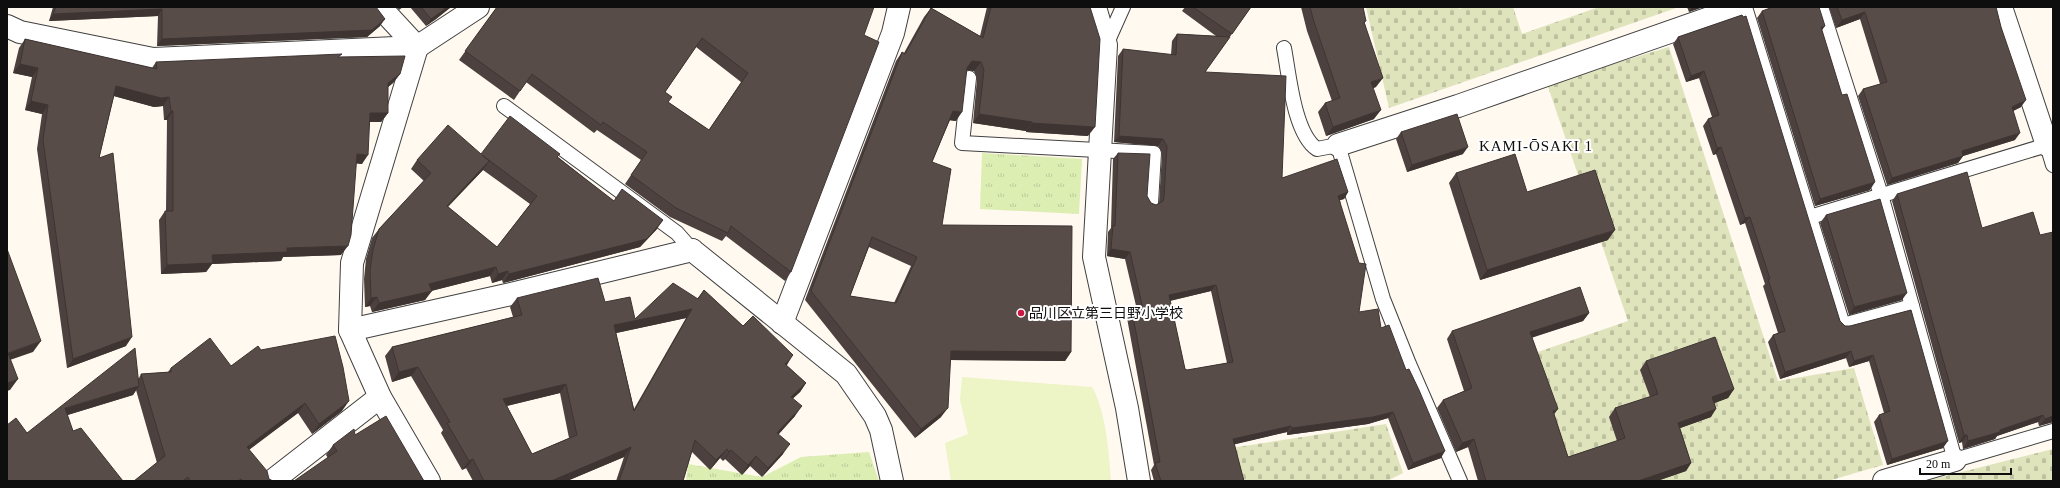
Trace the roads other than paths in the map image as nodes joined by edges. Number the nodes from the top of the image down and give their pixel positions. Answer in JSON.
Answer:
{"nodes":[{"id":1,"x":380,"y":7,"type":"edge"},
{"id":2,"x":478,"y":7,"type":"edge"},
{"id":3,"x":899,"y":7,"type":"edge"},
{"id":4,"x":1095,"y":7,"type":"edge"},
{"id":5,"x":1123,"y":7,"type":"edge"},
{"id":6,"x":1741,"y":7,"type":"edge"},
{"id":7,"x":1745,"y":7,"type":"edge"},
{"id":8,"x":1821,"y":7,"type":"edge"},
{"id":9,"x":2001,"y":7,"type":"edge"},
{"id":10,"x":7,"y":26,"type":"edge"},
{"id":11,"x":1106,"y":45,"type":"junction"},
{"id":12,"x":418,"y":47,"type":"junction"},
{"id":13,"x":1284,"y":48,"type":"dead end"},
{"id":14,"x":969,"y":78,"type":"edge"},
{"id":15,"x":504,"y":106,"type":"dead end"},
{"id":16,"x":1338,"y":145,"type":"junction"},
{"id":17,"x":1100,"y":151,"type":"junction"},
{"id":18,"x":2051,"y":151,"type":"edge"},
{"id":19,"x":1881,"y":195,"type":"junction"},
{"id":20,"x":1151,"y":203,"type":"edge"},
{"id":21,"x":1810,"y":217,"type":"junction"},
{"id":22,"x":692,"y":250,"type":"junction"},
{"id":23,"x":1912,"y":306,"type":"junction"},
{"id":24,"x":782,"y":323,"type":"junction"},
{"id":25,"x":350,"y":330,"type":"junction"},
{"id":26,"x":380,"y":397,"type":"junction"},
{"id":27,"x":2053,"y":431,"type":"edge"},
{"id":28,"x":1955,"y":460,"type":"junction"},
{"id":29,"x":272,"y":481,"type":"edge"},
{"id":30,"x":429,"y":481,"type":"edge"},
{"id":31,"x":892,"y":481,"type":"edge"},
{"id":32,"x":1138,"y":481,"type":"edge"},
{"id":33,"x":1460,"y":481,"type":"edge"},
{"id":34,"x":1884,"y":481,"type":"edge"}],
"edges":[{"from":1,"to":12,"type":"street"},
{"from":2,"to":12,"type":"street"},
{"from":3,"to":24,"type":"street"},
{"from":4,"to":11,"type":"street"},
{"from":5,"to":11,"type":"lane"},
{"from":6,"to":16,"type":"street"},
{"from":7,"to":21,"type":"lane"},
{"from":8,"to":19,"type":"lane"},
{"from":9,"to":18,"type":"street"},
{"from":10,"to":12,"type":"street"},
{"from":11,"to":17,"type":"street"},
{"from":12,"to":25,"type":"street"},
{"from":13,"to":16,"type":"lane"},
{"from":14,"to":17,"type":"lane"},
{"from":15,"to":22,"type":"lane"},
{"from":16,"to":33,"type":"lane"},
{"from":17,"to":20,"type":"lane"},
{"from":17,"to":32,"type":"street"},
{"from":18,"to":19,"type":"lane"},
{"from":19,"to":21,"type":"lane"},
{"from":19,"to":23,"type":"lane"},
{"from":21,"to":23,"type":"lane"},
{"from":22,"to":24,"type":"street"},
{"from":22,"to":25,"type":"street"},
{"from":23,"to":28,"type":"lane"},
{"from":24,"to":31,"type":"street"},
{"from":25,"to":26,"type":"street"},
{"from":26,"to":29,"type":"street"},
{"from":26,"to":30,"type":"street"},
{"from":27,"to":28,"type":"lane"},
{"from":28,"to":34,"type":"street"}]}
